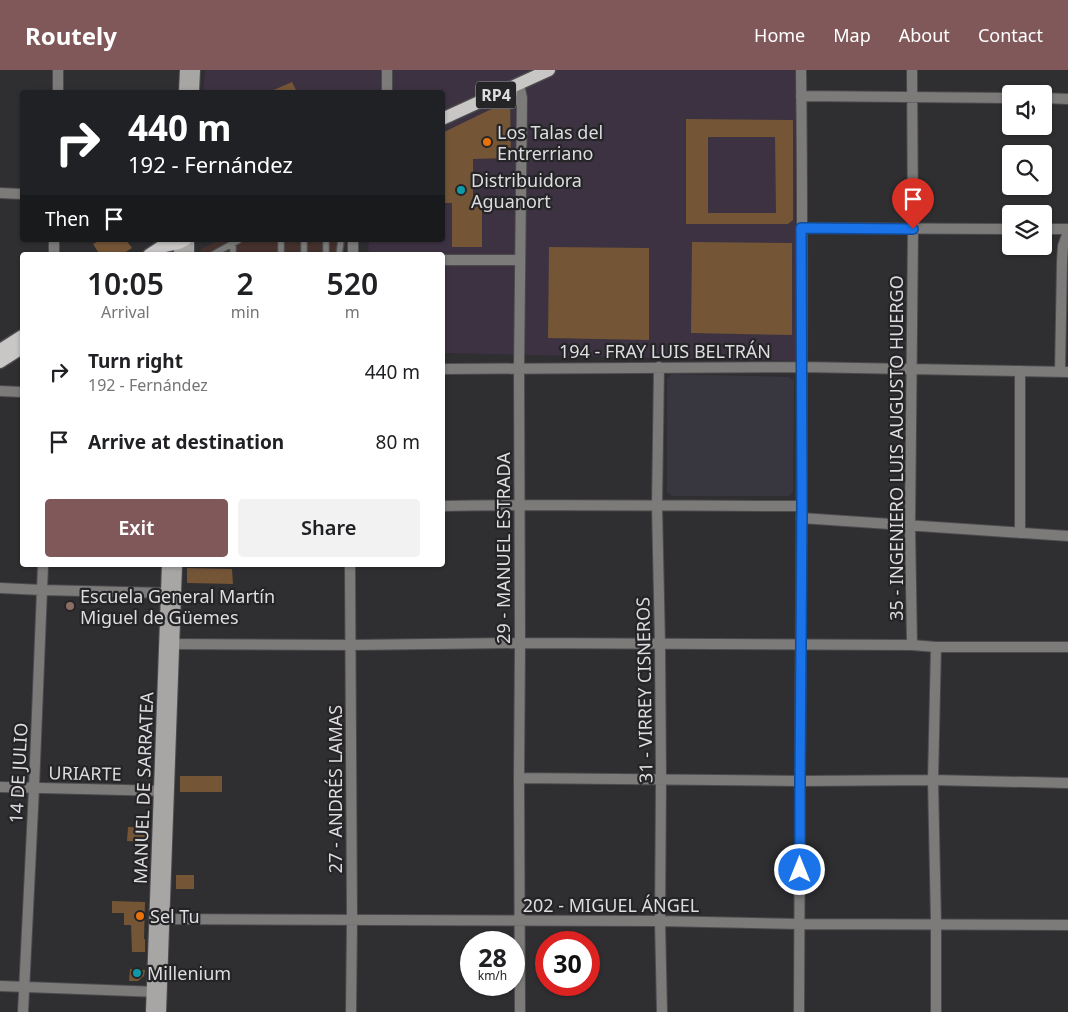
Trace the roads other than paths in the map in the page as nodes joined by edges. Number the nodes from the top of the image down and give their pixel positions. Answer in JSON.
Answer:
{"nodes":[{"id":1,"x":58,"y":70,"type":"edge"},
{"id":2,"x":185,"y":70,"type":"edge"},
{"id":3,"x":195,"y":70,"type":"edge"},
{"id":4,"x":387,"y":70,"type":"edge"},
{"id":5,"x":549,"y":70,"type":"edge"},
{"id":6,"x":800,"y":70,"type":"edge"},
{"id":7,"x":912,"y":70,"type":"edge"},
{"id":8,"x":531,"y":74,"type":"edge"},
{"id":9,"x":519,"y":84,"type":"junction"},
{"id":10,"x":58,"y":90,"type":"edge"},
{"id":11,"x":184,"y":90,"type":"edge"},
{"id":12,"x":194,"y":90,"type":"edge"},
{"id":13,"x":388,"y":90,"type":"edge"},
{"id":14,"x":801,"y":96,"type":"junction"},
{"id":15,"x":912,"y":96,"type":"junction"},
{"id":16,"x":1002,"y":98,"type":"edge"},
{"id":17,"x":1052,"y":98,"type":"edge"},
{"id":18,"x":1068,"y":99,"type":"edge"},
{"id":19,"x":445,"y":118,"type":"edge"},
{"id":20,"x":0,"y":193,"type":"edge"},
{"id":21,"x":20,"y":194,"type":"edge"},
{"id":22,"x":801,"y":228,"type":"junction"},
{"id":23,"x":913,"y":229,"type":"junction"},
{"id":24,"x":1002,"y":229,"type":"edge"},
{"id":25,"x":1052,"y":229,"type":"edge"},
{"id":26,"x":1068,"y":230,"type":"edge"},
{"id":27,"x":236,"y":242,"type":"edge"},
{"id":28,"x":182,"y":244,"type":"edge"},
{"id":29,"x":154,"y":252,"type":"edge"},
{"id":30,"x":170,"y":252,"type":"edge"},
{"id":31,"x":218,"y":252,"type":"edge"},
{"id":32,"x":445,"y":260,"type":"edge"},
{"id":33,"x":519,"y":260,"type":"junction"},
{"id":34,"x":20,"y":337,"type":"edge"},
{"id":35,"x":20,"y":349,"type":"edge"},
{"id":36,"x":0,"y":350,"type":"edge"},
{"id":37,"x":0,"y":362,"type":"edge"},
{"id":38,"x":659,"y":367,"type":"junction"},
{"id":39,"x":802,"y":367,"type":"junction"},
{"id":40,"x":518,"y":368,"type":"junction"},
{"id":41,"x":445,"y":369,"type":"edge"},
{"id":42,"x":912,"y":369,"type":"junction"},
{"id":43,"x":1020,"y":371,"type":"junction"},
{"id":44,"x":1064,"y":372,"type":"edge"},
{"id":45,"x":0,"y":390,"type":"edge"},
{"id":46,"x":20,"y":392,"type":"edge"},
{"id":47,"x":519,"y":504,"type":"junction"},
{"id":48,"x":445,"y":506,"type":"edge"},
{"id":49,"x":657,"y":506,"type":"junction"},
{"id":50,"x":802,"y":506,"type":"junction"},
{"id":51,"x":801,"y":518,"type":"junction"},
{"id":52,"x":910,"y":526,"type":"junction"},
{"id":53,"x":1020,"y":533,"type":"junction"},
{"id":54,"x":1068,"y":536,"type":"edge"},
{"id":55,"x":43,"y":567,"type":"edge"},
{"id":56,"x":167,"y":567,"type":"edge"},
{"id":57,"x":177,"y":567,"type":"edge"},
{"id":58,"x":350,"y":567,"type":"edge"},
{"id":59,"x":0,"y":588,"type":"edge"},
{"id":60,"x":42,"y":590,"type":"junction"},
{"id":61,"x":166,"y":593,"type":"junction"},
{"id":62,"x":169,"y":644,"type":"junction"},
{"id":63,"x":520,"y":644,"type":"junction"},
{"id":64,"x":660,"y":644,"type":"junction"},
{"id":65,"x":350,"y":645,"type":"junction"},
{"id":66,"x":801,"y":645,"type":"junction"},
{"id":67,"x":912,"y":645,"type":"junction"},
{"id":68,"x":936,"y":647,"type":"junction"},
{"id":69,"x":1068,"y":647,"type":"edge"},
{"id":70,"x":519,"y":778,"type":"junction"},
{"id":71,"x":661,"y":779,"type":"junction"},
{"id":72,"x":934,"y":780,"type":"junction"},
{"id":73,"x":800,"y":781,"type":"junction"},
{"id":74,"x":1068,"y":783,"type":"edge"},
{"id":75,"x":0,"y":787,"type":"edge"},
{"id":76,"x":34,"y":788,"type":"junction"},
{"id":77,"x":164,"y":791,"type":"junction"},
{"id":78,"x":159,"y":919,"type":"junction"},
{"id":79,"x":352,"y":920,"type":"junction"},
{"id":80,"x":519,"y":921,"type":"junction"},
{"id":81,"x":660,"y":921,"type":"junction"},
{"id":82,"x":936,"y":923,"type":"junction"},
{"id":83,"x":800,"y":924,"type":"junction"},
{"id":84,"x":1068,"y":924,"type":"edge"},
{"id":85,"x":0,"y":986,"type":"edge"},
{"id":86,"x":23,"y":987,"type":"junction"},
{"id":87,"x":157,"y":992,"type":"junction"},
{"id":88,"x":22,"y":1012,"type":"edge"},
{"id":89,"x":151,"y":1012,"type":"edge"},
{"id":90,"x":161,"y":1012,"type":"edge"},
{"id":91,"x":351,"y":1012,"type":"edge"},
{"id":92,"x":520,"y":1012,"type":"edge"},
{"id":93,"x":662,"y":1012,"type":"edge"},
{"id":94,"x":799,"y":1012,"type":"edge"},
{"id":95,"x":936,"y":1012,"type":"edge"}],
"edges":[{"from":1,"to":10,"type":"street"},
{"from":2,"to":11,"type":"main road"},
{"from":3,"to":12,"type":"main road"},
{"from":4,"to":13,"type":"street"},
{"from":5,"to":8,"type":"main road","number":"RP4"},
{"from":6,"to":14,"type":"street"},
{"from":7,"to":15,"type":"street","name":"35 - INGENIERO LUIS AUGUSTO HUERGO"},
{"from":8,"to":9,"type":"main road","number":"RP4"},
{"from":9,"to":19,"type":"main road","number":"RP4"},
{"from":9,"to":33,"type":"street","name":"29 - MANUEL ESTRADA"},
{"from":14,"to":15,"type":"street"},
{"from":14,"to":22,"type":"street"},
{"from":15,"to":16,"type":"street"},
{"from":15,"to":23,"type":"street","name":"35 - INGENIERO LUIS AUGUSTO HUERGO"},
{"from":17,"to":18,"type":"street"},
{"from":20,"to":21,"type":"street"},
{"from":22,"to":23,"type":"street"},
{"from":22,"to":39,"type":"street"},
{"from":23,"to":24,"type":"street"},
{"from":23,"to":42,"type":"street","name":"35 - INGENIERO LUIS AUGUSTO HUERGO"},
{"from":25,"to":26,"type":"street"},
{"from":26,"to":44,"type":"street"},
{"from":27,"to":31,"type":"lane"},
{"from":28,"to":29,"type":"main road"},
{"from":28,"to":30,"type":"main road"},
{"from":32,"to":33,"type":"street"},
{"from":33,"to":40,"type":"street","name":"29 - MANUEL ESTRADA"},
{"from":34,"to":36,"type":"main road"},
{"from":35,"to":37,"type":"main road"},
{"from":38,"to":39,"type":"street","name":"194 - FRAY LUIS BELTRÁN"},
{"from":38,"to":40,"type":"street","name":"194 - FRAY LUIS BELTRÁN"},
{"from":38,"to":49,"type":"street","name":"31 - VIRREY CISNEROS"},
{"from":39,"to":42,"type":"street","name":"194 - FRAY LUIS BELTRÁN"},
{"from":39,"to":50,"type":"street"},
{"from":40,"to":41,"type":"street","name":"194 - FRAY LUIS BELTRÁN"},
{"from":40,"to":47,"type":"street","name":"29 - MANUEL ESTRADA"},
{"from":42,"to":43,"type":"street","name":"194 - FRAY LUIS BELTRÁN"},
{"from":42,"to":52,"type":"street","name":"35 - INGENIERO LUIS AUGUSTO HUERGO"},
{"from":43,"to":44,"type":"street","name":"194 - FRAY LUIS BELTRÁN"},
{"from":43,"to":53,"type":"street"},
{"from":45,"to":46,"type":"street"},
{"from":47,"to":48,"type":"street"},
{"from":47,"to":49,"type":"street"},
{"from":47,"to":63,"type":"street","name":"29 - MANUEL ESTRADA"},
{"from":49,"to":50,"type":"street"},
{"from":49,"to":64,"type":"street","name":"31 - VIRREY CISNEROS"},
{"from":50,"to":51,"type":"street"},
{"from":51,"to":52,"type":"street"},
{"from":51,"to":66,"type":"street"},
{"from":52,"to":53,"type":"street"},
{"from":52,"to":67,"type":"street","name":"35 - INGENIERO LUIS AUGUSTO HUERGO"},
{"from":53,"to":54,"type":"street"},
{"from":55,"to":60,"type":"street","name":"14 DE JULIO"},
{"from":56,"to":61,"type":"main road","name":"MANUEL DE SARRATEA"},
{"from":57,"to":62,"type":"main road"},
{"from":58,"to":65,"type":"street","name":"27 - ANDRÉS LAMAS"},
{"from":59,"to":60,"type":"street"},
{"from":60,"to":61,"type":"street"},
{"from":60,"to":76,"type":"street","name":"14 DE JULIO"},
{"from":61,"to":62,"type":"main road","name":"MANUEL DE SARRATEA"},
{"from":62,"to":65,"type":"street"},
{"from":62,"to":77,"type":"main road","name":"MANUEL DE SARRATEA"},
{"from":63,"to":64,"type":"street"},
{"from":63,"to":65,"type":"street"},
{"from":63,"to":70,"type":"street","name":"29 - MANUEL ESTRADA"},
{"from":64,"to":66,"type":"street"},
{"from":64,"to":71,"type":"street","name":"31 - VIRREY CISNEROS"},
{"from":65,"to":79,"type":"street","name":"27 - ANDRÉS LAMAS"},
{"from":66,"to":67,"type":"street"},
{"from":66,"to":73,"type":"street"},
{"from":67,"to":68,"type":"street"},
{"from":68,"to":69,"type":"street"},
{"from":68,"to":72,"type":"street"},
{"from":70,"to":71,"type":"street"},
{"from":70,"to":80,"type":"street","name":"29 - MANUEL ESTRADA"},
{"from":71,"to":73,"type":"street"},
{"from":71,"to":81,"type":"street","name":"31 - VIRREY CISNEROS"},
{"from":72,"to":73,"type":"street"},
{"from":72,"to":74,"type":"street"},
{"from":72,"to":82,"type":"street"},
{"from":73,"to":83,"type":"street"},
{"from":75,"to":76,"type":"street","name":"URIARTE"},
{"from":76,"to":77,"type":"street","name":"URIARTE"},
{"from":76,"to":86,"type":"street","name":"14 DE JULIO"},
{"from":77,"to":78,"type":"main road","name":"MANUEL DE SARRATEA"},
{"from":78,"to":79,"type":"street","name":"202 - MIGUEL ÁNGEL"},
{"from":78,"to":87,"type":"main road","name":"MANUEL DE SARRATEA"},
{"from":79,"to":80,"type":"street","name":"202 - MIGUEL ÁNGEL"},
{"from":79,"to":91,"type":"street","name":"27 - ANDRÉS LAMAS"},
{"from":80,"to":81,"type":"street","name":"202 - MIGUEL ÁNGEL"},
{"from":80,"to":92,"type":"street","name":"29 - MANUEL ESTRADA"},
{"from":81,"to":83,"type":"street","name":"202 - MIGUEL ÁNGEL"},
{"from":81,"to":93,"type":"street","name":"31 - VIRREY CISNEROS"},
{"from":82,"to":83,"type":"street","name":"202 - MIGUEL ÁNGEL"},
{"from":82,"to":84,"type":"street","name":"202 - MIGUEL ÁNGEL"},
{"from":82,"to":95,"type":"street"},
{"from":83,"to":94,"type":"street"},
{"from":85,"to":86,"type":"street"},
{"from":86,"to":87,"type":"street"},
{"from":86,"to":88,"type":"street","name":"14 DE JULIO"},
{"from":87,"to":89,"type":"main road","name":"MANUEL DE SARRATEA"},
{"from":87,"to":90,"type":"main road"}]}
